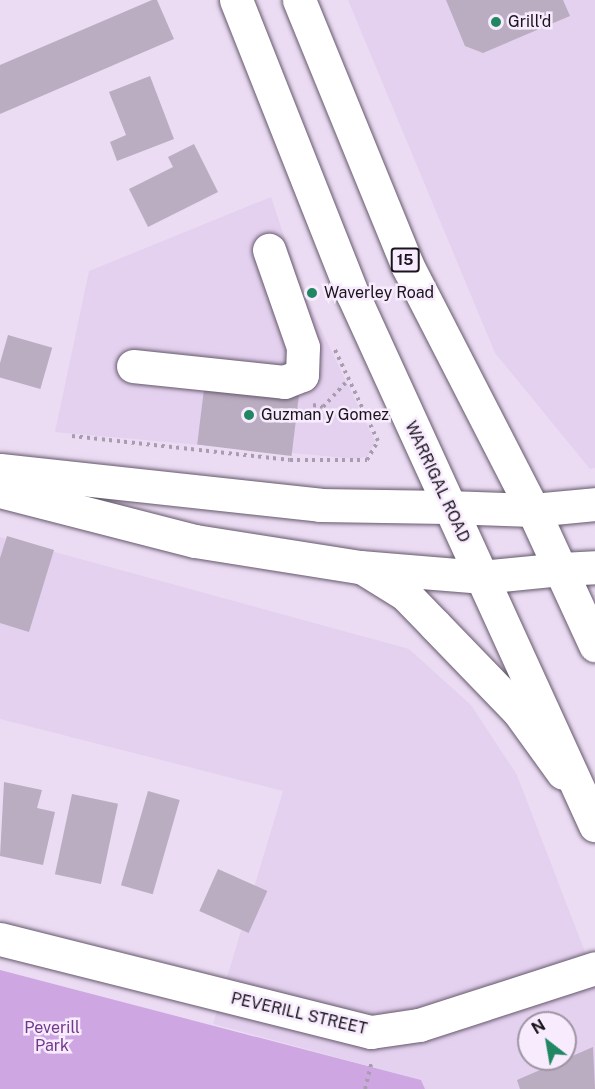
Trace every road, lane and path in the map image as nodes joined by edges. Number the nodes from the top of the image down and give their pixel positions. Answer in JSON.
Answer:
{"nodes":[{"id":1,"x":236,"y":0,"type":"edge"},
{"id":2,"x":299,"y":0,"type":"edge"},
{"id":3,"x":269,"y":250,"type":"dead end"},
{"id":4,"x":133,"y":366,"type":"dead end"},
{"id":5,"x":0,"y":470,"type":"edge"},
{"id":6,"x":0,"y":491,"type":"edge"},
{"id":7,"x":595,"y":504,"type":"edge"},
{"id":8,"x":447,"y":507,"type":"junction"},
{"id":9,"x":533,"y":510,"type":"junction"},
{"id":10,"x":360,"y":567,"type":"junction"},
{"id":11,"x":595,"y":567,"type":"edge"},
{"id":12,"x":561,"y":569,"type":"junction"},
{"id":13,"x":481,"y":577,"type":"junction"},
{"id":14,"x":595,"y":645,"type":"edge"},
{"id":15,"x":591,"y":815,"type":"edge"},
{"id":16,"x":0,"y":939,"type":"edge"},
{"id":17,"x":595,"y":968,"type":"edge"}],
"edges":[{"from":1,"to":8,"type":"main road","name":"WARRIGAL ROAD"},
{"from":2,"to":9,"type":"main road","number":"15"},
{"from":3,"to":4,"type":"main road"},
{"from":5,"to":8,"type":"main road"},
{"from":6,"to":10,"type":"main road"},
{"from":7,"to":9,"type":"main road"},
{"from":8,"to":9,"type":"main road"},
{"from":8,"to":13,"type":"main road","name":"WARRIGAL ROAD"},
{"from":9,"to":12,"type":"main road","number":"15"},
{"from":10,"to":13,"type":"main road"},
{"from":10,"to":15,"type":"main road"},
{"from":11,"to":12,"type":"main road"},
{"from":12,"to":13,"type":"main road"},
{"from":12,"to":14,"type":"main road","number":"15"},
{"from":13,"to":15,"type":"main road","name":"WARRIGAL ROAD"},
{"from":16,"to":17,"type":"main road","name":"PEVERILL STREET"}]}
